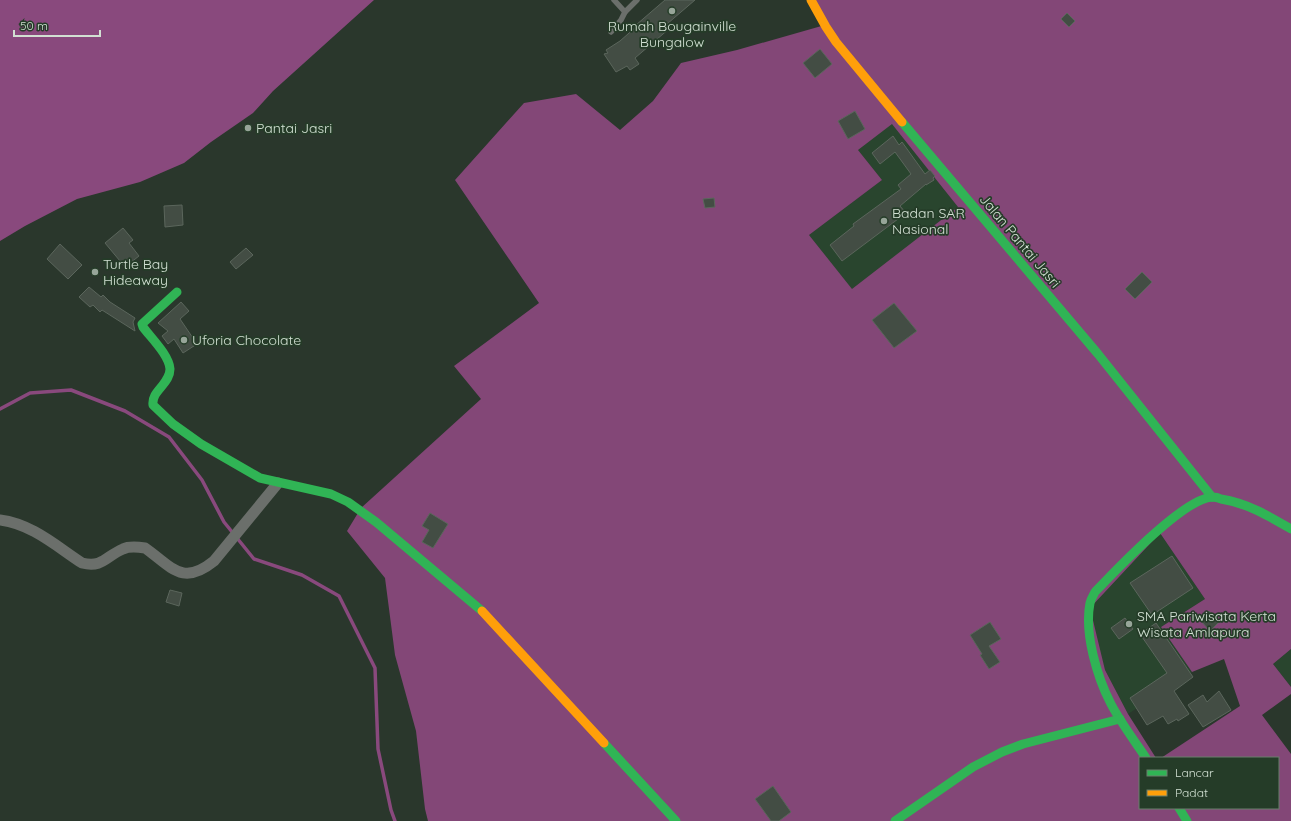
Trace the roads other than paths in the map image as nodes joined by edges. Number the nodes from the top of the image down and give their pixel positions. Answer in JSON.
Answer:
{"nodes":[{"id":1,"x":614,"y":0,"type":"edge"},
{"id":2,"x":637,"y":0,"type":"edge"},
{"id":3,"x":811,"y":0,"type":"edge"},
{"id":4,"x":625,"y":12,"type":"junction"},
{"id":5,"x":611,"y":32,"type":"dead end"},
{"id":6,"x":177,"y":292,"type":"dead end"},
{"id":7,"x":278,"y":483,"type":"junction"},
{"id":8,"x":1212,"y":497,"type":"junction"},
{"id":9,"x":0,"y":520,"type":"edge"},
{"id":10,"x":1291,"y":529,"type":"edge"},
{"id":11,"x":1120,"y":719,"type":"junction"},
{"id":12,"x":1145,"y":757,"type":"edge"},
{"id":13,"x":1179,"y":809,"type":"edge"},
{"id":14,"x":676,"y":821,"type":"edge"},
{"id":15,"x":895,"y":821,"type":"edge"},
{"id":16,"x":1187,"y":821,"type":"edge"}],
"edges":[{"from":1,"to":4,"type":"lane"},
{"from":2,"to":4,"type":"lane"},
{"from":3,"to":8,"type":"street","name":"Jalan Pantai Jasri"},
{"from":4,"to":5,"type":"lane"},
{"from":6,"to":7,"type":"street"},
{"from":7,"to":9,"type":"street"},
{"from":7,"to":14,"type":"street"},
{"from":8,"to":10,"type":"street"},
{"from":8,"to":11,"type":"street"},
{"from":11,"to":12,"type":"street"},
{"from":11,"to":15,"type":"street"},
{"from":13,"to":16,"type":"street"}]}
